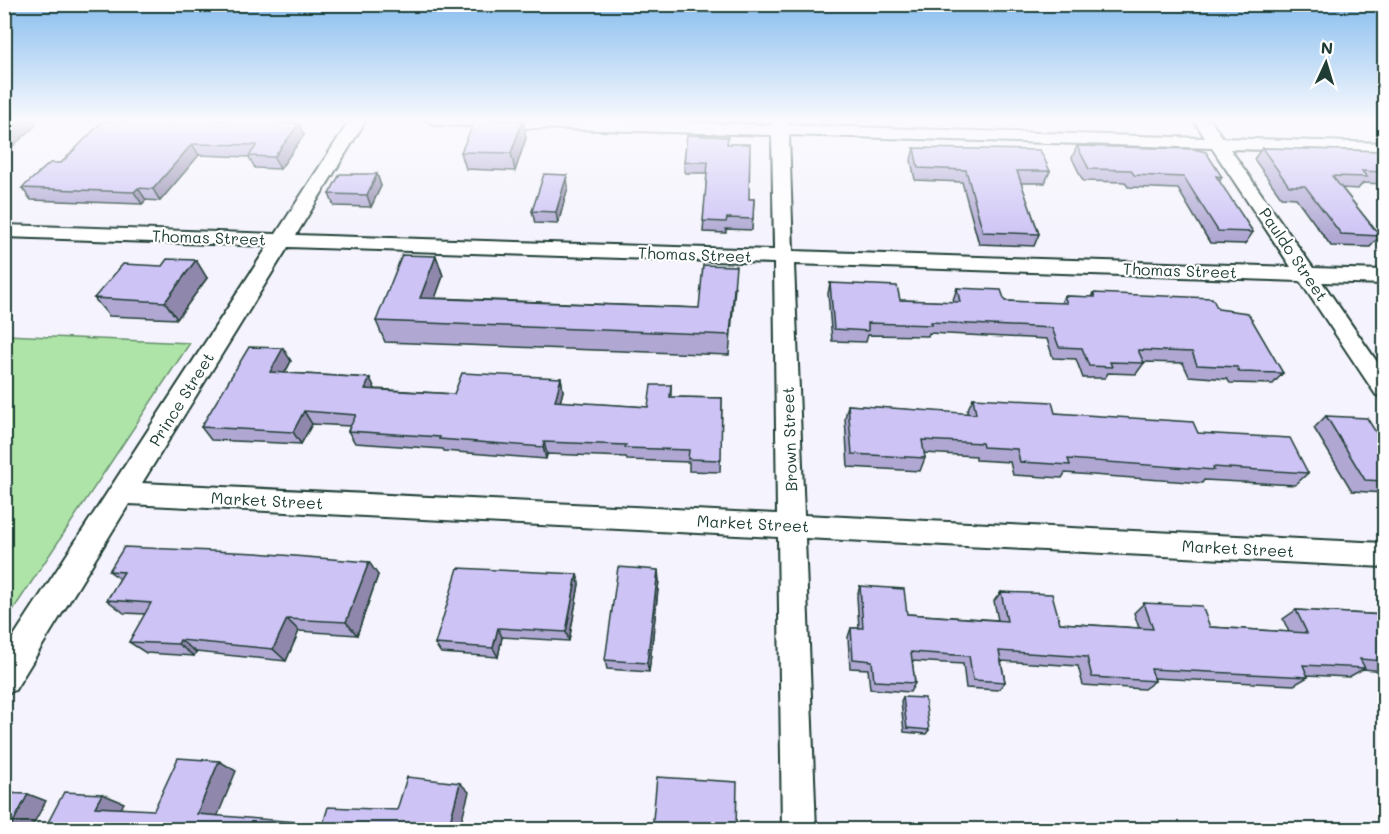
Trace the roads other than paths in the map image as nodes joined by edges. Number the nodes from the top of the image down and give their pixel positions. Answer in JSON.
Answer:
{"nodes":[{"id":1,"x":334,"y":159,"type":"edge"},
{"id":2,"x":781,"y":159,"type":"edge"},
{"id":3,"x":1228,"y":159,"type":"edge"},
{"id":4,"x":4,"y":231,"type":"edge"},
{"id":5,"x":283,"y":240,"type":"junction"},
{"id":6,"x":785,"y":257,"type":"junction"},
{"id":7,"x":1308,"y":275,"type":"junction"},
{"id":8,"x":1384,"y":278,"type":"edge"},
{"id":9,"x":1384,"y":389,"type":"edge"},
{"id":10,"x":121,"y":494,"type":"junction"},
{"id":11,"x":792,"y":525,"type":"junction"},
{"id":12,"x":1384,"y":555,"type":"edge"},
{"id":13,"x":4,"y":679,"type":"edge"},
{"id":14,"x":799,"y":830,"type":"edge"}],
"edges":[{"from":1,"to":5,"type":"street","name":"Prince Street"},
{"from":2,"to":6,"type":"street","name":"Brown Street"},
{"from":3,"to":7,"type":"street","name":"Pauldo Street"},
{"from":4,"to":5,"type":"street","name":"Thomas Street"},
{"from":5,"to":6,"type":"street","name":"Thomas Street"},
{"from":5,"to":10,"type":"street","name":"Prince Street"},
{"from":6,"to":7,"type":"street","name":"Thomas Street"},
{"from":6,"to":11,"type":"street","name":"Brown Street"},
{"from":7,"to":8,"type":"street","name":"Thomas Street"},
{"from":7,"to":9,"type":"street","name":"Pauldo Street"},
{"from":10,"to":11,"type":"street","name":"Market Street"},
{"from":10,"to":13,"type":"street","name":"Prince Street"},
{"from":11,"to":12,"type":"street","name":"Market Street"},
{"from":11,"to":14,"type":"street","name":"Brown Street"}]}
